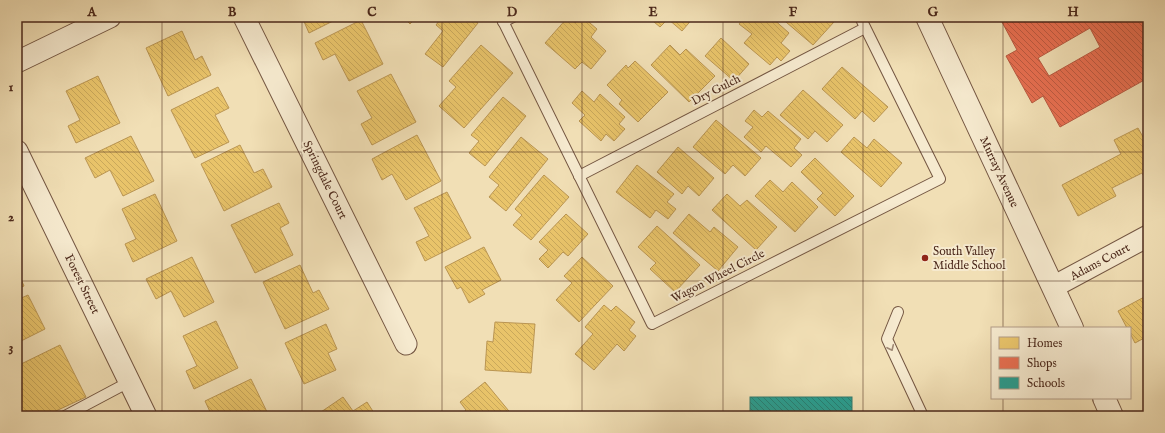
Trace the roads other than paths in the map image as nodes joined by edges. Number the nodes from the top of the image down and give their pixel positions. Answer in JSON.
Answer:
{"nodes":[{"id":1,"x":110,"y":17,"type":"edge"},
{"id":2,"x":244,"y":17,"type":"edge"},
{"id":3,"x":514,"y":17,"type":"edge"},
{"id":4,"x":860,"y":17,"type":"edge"},
{"id":5,"x":929,"y":18,"type":"edge"},
{"id":6,"x":502,"y":20,"type":"edge"},
{"id":7,"x":865,"y":28,"type":"junction"},
{"id":8,"x":17,"y":62,"type":"edge"},
{"id":9,"x":17,"y":151,"type":"edge"},
{"id":10,"x":579,"y":176,"type":"junction"},
{"id":11,"x":1148,"y":236,"type":"edge"},
{"id":12,"x":1053,"y":287,"type":"junction"},
{"id":13,"x":898,"y":312,"type":"dead end"},
{"id":14,"x":1072,"y":327,"type":"edge"},
{"id":15,"x":406,"y":344,"type":"dead end"},
{"id":16,"x":129,"y":382,"type":"junction"},
{"id":17,"x":1104,"y":399,"type":"edge"},
{"id":18,"x":65,"y":416,"type":"edge"},
{"id":19,"x":146,"y":416,"type":"edge"},
{"id":20,"x":923,"y":416,"type":"edge"},
{"id":21,"x":1112,"y":416,"type":"edge"}],
"edges":[{"from":1,"to":8,"type":"street"},
{"from":2,"to":15,"type":"street","name":"Springdale Court"},
{"from":3,"to":6,"type":"lane"},
{"from":4,"to":7,"type":"lane","name":"Wagon Wheel Circle"},
{"from":5,"to":12,"type":"street","name":"Murray Avenue"},
{"from":6,"to":10,"type":"lane","name":"Wagon Wheel Circle"},
{"from":7,"to":10,"type":"lane","name":"Dry Gulch"},
{"from":7,"to":10,"type":"lane","name":"Wagon Wheel Circle"},
{"from":9,"to":16,"type":"street","name":"Forest Street"},
{"from":11,"to":12,"type":"street","name":"Adams Court"},
{"from":12,"to":14,"type":"street","name":"Murray Avenue"},
{"from":13,"to":20,"type":"lane","one_way":true},
{"from":16,"to":18,"type":"lane"},
{"from":16,"to":19,"type":"street","name":"Forest Street"},
{"from":17,"to":21,"type":"street"}]}
